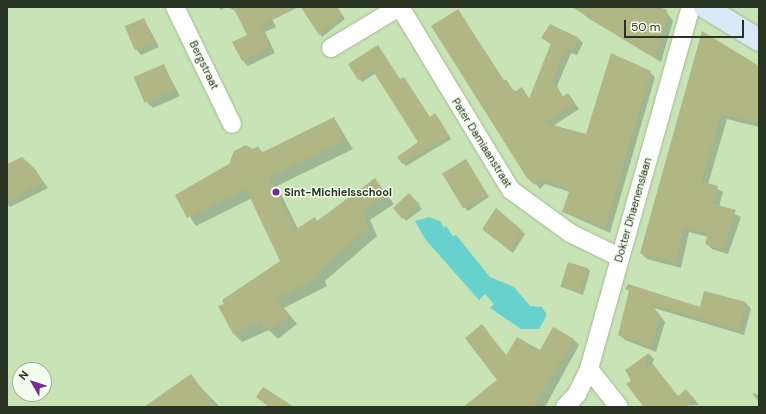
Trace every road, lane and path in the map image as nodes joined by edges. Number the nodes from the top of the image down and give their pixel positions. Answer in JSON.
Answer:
{"nodes":[{"id":1,"x":175,"y":7,"type":"edge"},
{"id":2,"x":399,"y":7,"type":"edge"},
{"id":3,"x":691,"y":7,"type":"edge"},
{"id":4,"x":705,"y":7,"type":"edge"},
{"id":5,"x":759,"y":40,"type":"edge"},
{"id":6,"x":331,"y":48,"type":"dead end"},
{"id":7,"x":232,"y":124,"type":"dead end"},
{"id":8,"x":619,"y":257,"type":"junction"},
{"id":9,"x":589,"y":369,"type":"junction"},
{"id":10,"x":565,"y":407,"type":"edge"},
{"id":11,"x":619,"y":407,"type":"edge"}],
"edges":[{"from":1,"to":7,"type":"street","name":"Bergstraat"},
{"from":2,"to":6,"type":"street","name":"Pater Damiaanstraat"},
{"from":2,"to":8,"type":"street","name":"Pater Damiaanstraat"},
{"from":3,"to":8,"type":"street","name":"Dokter Dhaenenslaan"},
{"from":4,"to":5,"type":"street"},
{"from":8,"to":9,"type":"street","name":"Dokter Dhaenenslaan"},
{"from":9,"to":10,"type":"street","name":"Dokter Dhaenenslaan"},
{"from":9,"to":11,"type":"street"}]}
